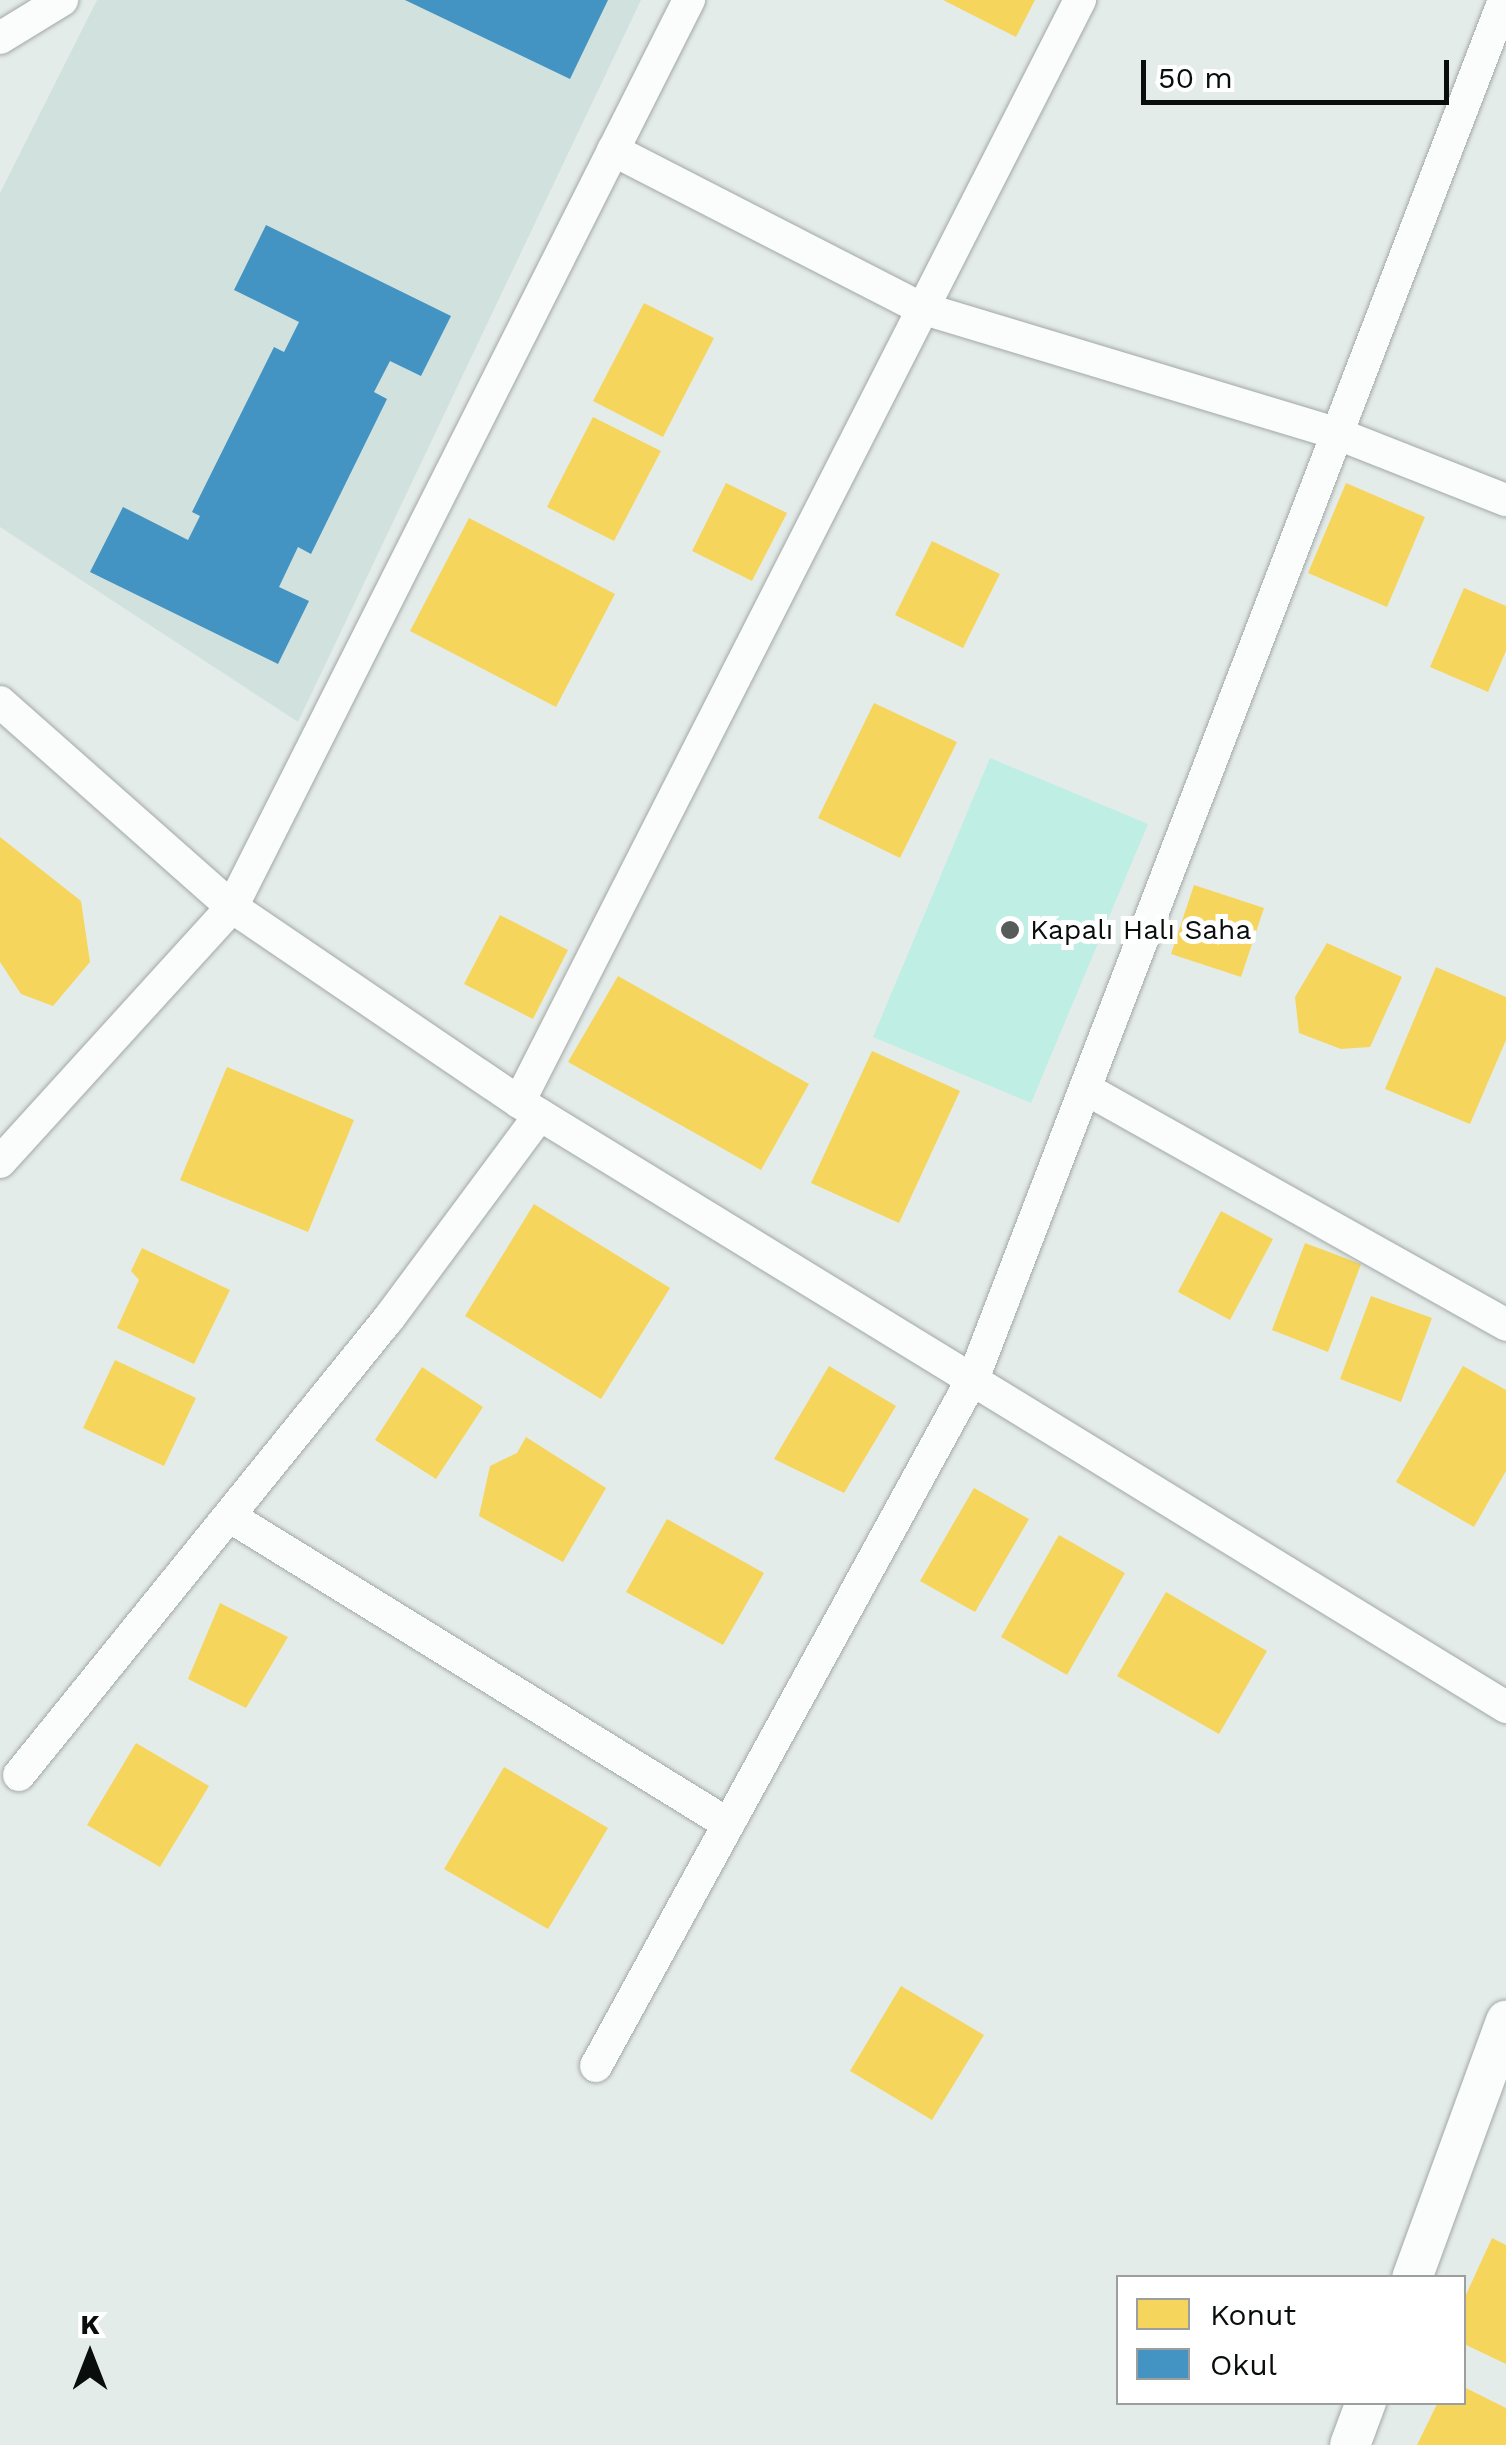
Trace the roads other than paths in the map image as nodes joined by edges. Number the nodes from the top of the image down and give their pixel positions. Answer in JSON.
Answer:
{"nodes":[{"id":1,"x":62,"y":0,"type":"edge"},
{"id":2,"x":689,"y":0,"type":"edge"},
{"id":3,"x":1080,"y":0,"type":"edge"},
{"id":4,"x":1504,"y":0,"type":"edge"},
{"id":5,"x":0,"y":38,"type":"edge"},
{"id":6,"x":613,"y":150,"type":"junction"},
{"id":7,"x":918,"y":306,"type":"junction"},
{"id":8,"x":1333,"y":432,"type":"junction"},
{"id":9,"x":1506,"y":500,"type":"edge"},
{"id":10,"x":0,"y":702,"type":"edge"},
{"id":11,"x":232,"y":907,"type":"junction"},
{"id":12,"x":1086,"y":1089,"type":"junction"},
{"id":13,"x":529,"y":1109,"type":"junction"},
{"id":14,"x":0,"y":1162,"type":"edge"},
{"id":15,"x":1506,"y":1326,"type":"edge"},
{"id":16,"x":976,"y":1374,"type":"junction"},
{"id":17,"x":229,"y":1516,"type":"junction"},
{"id":18,"x":1506,"y":1707,"type":"edge"},
{"id":19,"x":19,"y":1775,"type":"dead end"},
{"id":20,"x":728,"y":1824,"type":"junction"},
{"id":21,"x":1506,"y":2021,"type":"edge"},
{"id":22,"x":596,"y":2066,"type":"dead end"},
{"id":23,"x":1413,"y":2275,"type":"edge"},
{"id":24,"x":1365,"y":2405,"type":"edge"},
{"id":25,"x":1350,"y":2445,"type":"edge"}],
"edges":[{"from":1,"to":5,"type":"street"},
{"from":2,"to":6,"type":"street"},
{"from":3,"to":7,"type":"street"},
{"from":4,"to":8,"type":"street"},
{"from":6,"to":7,"type":"street"},
{"from":6,"to":11,"type":"street"},
{"from":7,"to":8,"type":"street"},
{"from":7,"to":13,"type":"street"},
{"from":8,"to":9,"type":"street"},
{"from":8,"to":12,"type":"street"},
{"from":10,"to":11,"type":"street"},
{"from":11,"to":13,"type":"street"},
{"from":11,"to":14,"type":"street"},
{"from":12,"to":15,"type":"street"},
{"from":12,"to":16,"type":"street"},
{"from":13,"to":16,"type":"street"},
{"from":13,"to":17,"type":"street"},
{"from":16,"to":18,"type":"street"},
{"from":16,"to":20,"type":"street"},
{"from":17,"to":19,"type":"street"},
{"from":17,"to":20,"type":"street"},
{"from":20,"to":22,"type":"street"},
{"from":21,"to":23,"type":"street"},
{"from":24,"to":25,"type":"street"}]}
